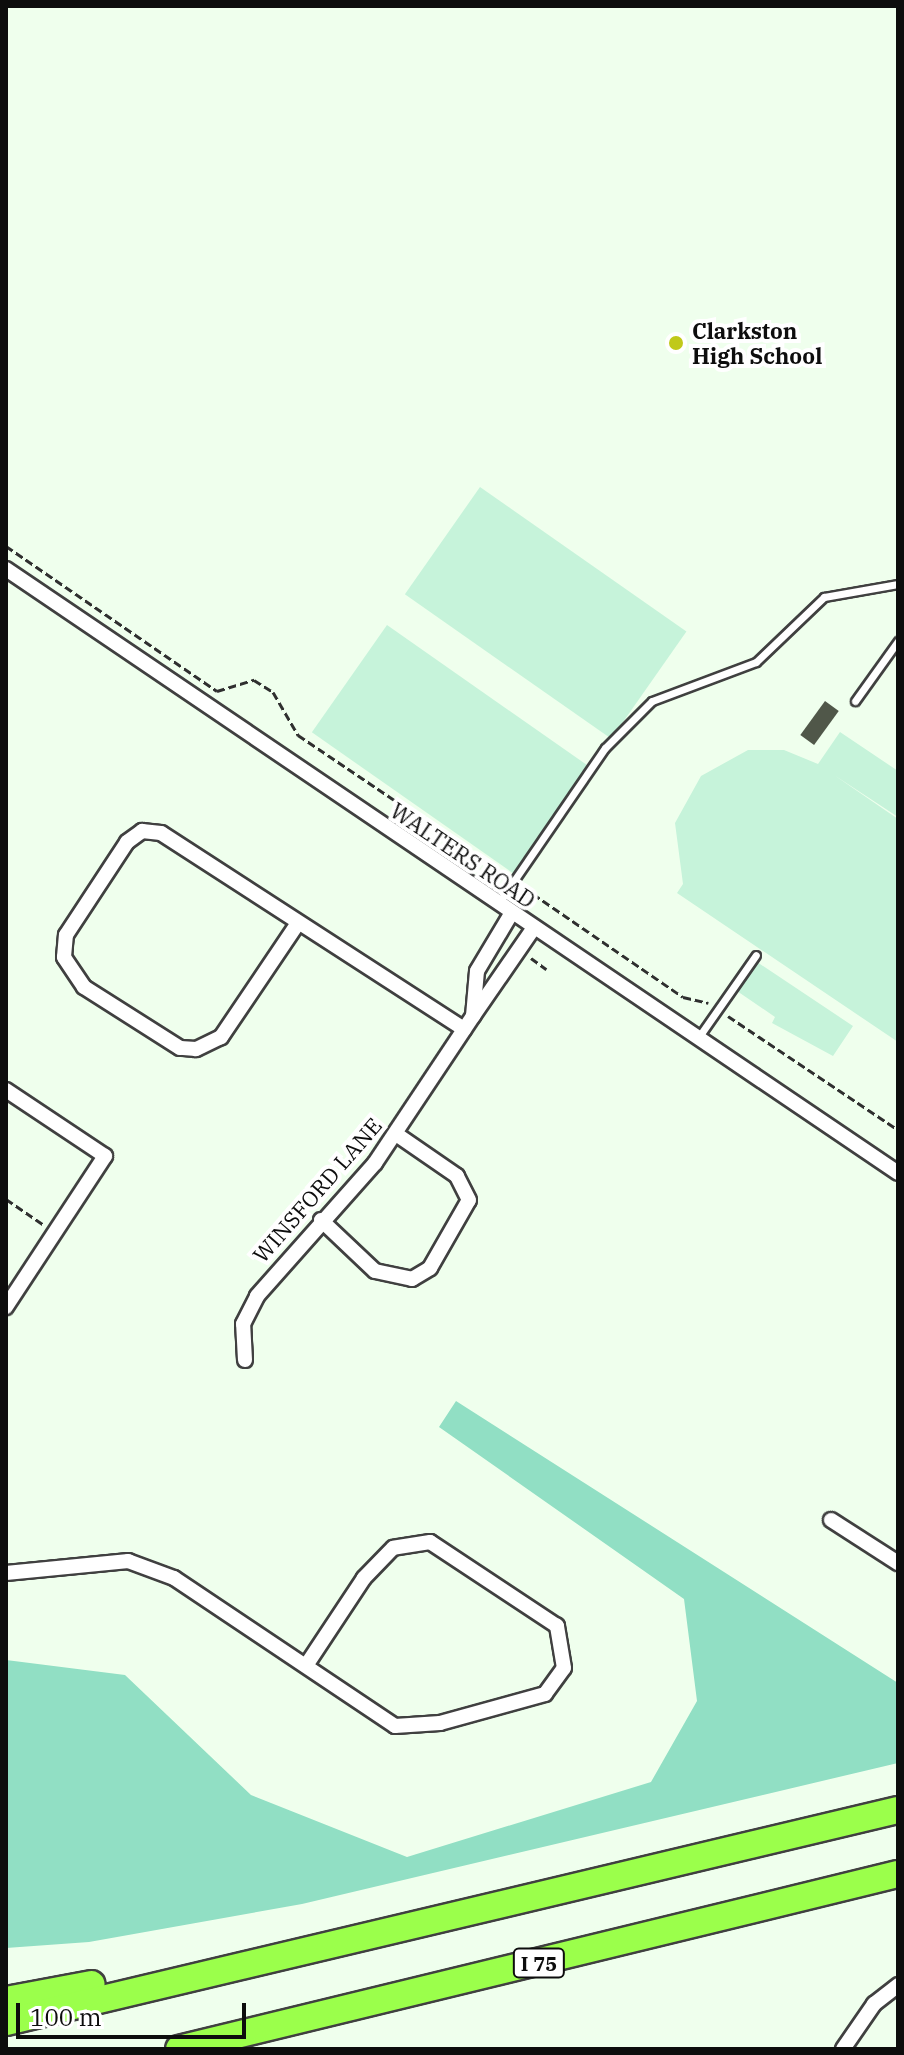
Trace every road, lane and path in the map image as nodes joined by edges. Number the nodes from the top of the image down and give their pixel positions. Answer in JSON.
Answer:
{"nodes":[{"id":1,"x":6,"y":546,"type":"edge"},
{"id":2,"x":6,"y":569,"type":"edge"},
{"id":3,"x":898,"y":584,"type":"edge"},
{"id":4,"x":898,"y":641,"type":"edge"},
{"id":5,"x":855,"y":701,"type":"dead end"},
{"id":6,"x":513,"y":880,"type":"junction"},
{"id":7,"x":498,"y":905,"type":"junction"},
{"id":8,"x":511,"y":914,"type":"junction"},
{"id":9,"x":298,"y":923,"type":"junction"},
{"id":10,"x":533,"y":929,"type":"junction"},
{"id":11,"x":756,"y":955,"type":"dead end"},
{"id":12,"x":531,"y":958,"type":"dead end"},
{"id":13,"x":546,"y":969,"type":"dead end"},
{"id":14,"x":718,"y":1009,"type":"junction"},
{"id":15,"x":473,"y":1016,"type":"junction"},
{"id":16,"x":464,"y":1029,"type":"junction"},
{"id":17,"x":697,"y":1039,"type":"junction"},
{"id":18,"x":6,"y":1090,"type":"edge"},
{"id":19,"x":898,"y":1130,"type":"edge"},
{"id":20,"x":396,"y":1134,"type":"junction"},
{"id":21,"x":898,"y":1173,"type":"edge"},
{"id":22,"x":6,"y":1199,"type":"edge"},
{"id":23,"x":321,"y":1220,"type":"junction"},
{"id":24,"x":47,"y":1227,"type":"dead end"},
{"id":25,"x":6,"y":1307,"type":"edge"},
{"id":26,"x":245,"y":1360,"type":"dead end"},
{"id":27,"x":831,"y":1520,"type":"dead end"},
{"id":28,"x":898,"y":1563,"type":"edge"},
{"id":29,"x":6,"y":1573,"type":"edge"},
{"id":30,"x":307,"y":1664,"type":"junction"},
{"id":31,"x":898,"y":1810,"type":"edge"},
{"id":32,"x":898,"y":1874,"type":"edge"},
{"id":33,"x":195,"y":1974,"type":"junction"},
{"id":34,"x":437,"y":1988,"type":"junction"},
{"id":35,"x":893,"y":1988,"type":"edge"},
{"id":36,"x":6,"y":2000,"type":"edge"},
{"id":37,"x":6,"y":2022,"type":"edge"},
{"id":38,"x":179,"y":2049,"type":"edge"},
{"id":39,"x":253,"y":2049,"type":"edge"},
{"id":40,"x":843,"y":2049,"type":"edge"}],
"edges":[{"from":1,"to":6,"type":"path"},
{"from":2,"to":7,"type":"street","name":"WALTERS ROAD"},
{"from":3,"to":6,"type":"lane"},
{"from":4,"to":5,"type":"lane"},
{"from":6,"to":7,"type":"lane"},
{"from":6,"to":14,"type":"path"},
{"from":7,"to":8,"type":"street","name":"WALTERS ROAD"},
{"from":8,"to":10,"type":"street","name":"WALTERS ROAD"},
{"from":8,"to":15,"type":"street","name":"WINSFORD LANE"},
{"from":9,"to":9,"type":"street"},
{"from":9,"to":16,"type":"street"},
{"from":10,"to":15,"type":"street","name":"WINSFORD LANE"},
{"from":10,"to":17,"type":"street","name":"WALTERS ROAD"},
{"from":11,"to":14,"type":"lane"},
{"from":12,"to":13,"type":"path"},
{"from":14,"to":17,"type":"lane"},
{"from":14,"to":19,"type":"path"},
{"from":15,"to":16,"type":"street","name":"WINSFORD LANE"},
{"from":16,"to":20,"type":"street","name":"WINSFORD LANE"},
{"from":17,"to":21,"type":"street","name":"WALTERS ROAD"},
{"from":18,"to":25,"type":"street"},
{"from":20,"to":23,"type":"street","name":"WINSFORD LANE"},
{"from":20,"to":23,"type":"street"},
{"from":22,"to":24,"type":"path"},
{"from":23,"to":26,"type":"street","name":"WINSFORD LANE"},
{"from":27,"to":28,"type":"street"},
{"from":29,"to":30,"type":"street"},
{"from":30,"to":30,"type":"street"},
{"from":31,"to":33,"type":"highway"},
{"from":32,"to":34,"type":"highway","number":"I 75"},
{"from":33,"to":36,"type":"highway"},
{"from":33,"to":37,"type":"highway"},
{"from":34,"to":38,"type":"highway","number":"I 75"},
{"from":34,"to":39,"type":"highway"},
{"from":35,"to":40,"type":"street"}]}
